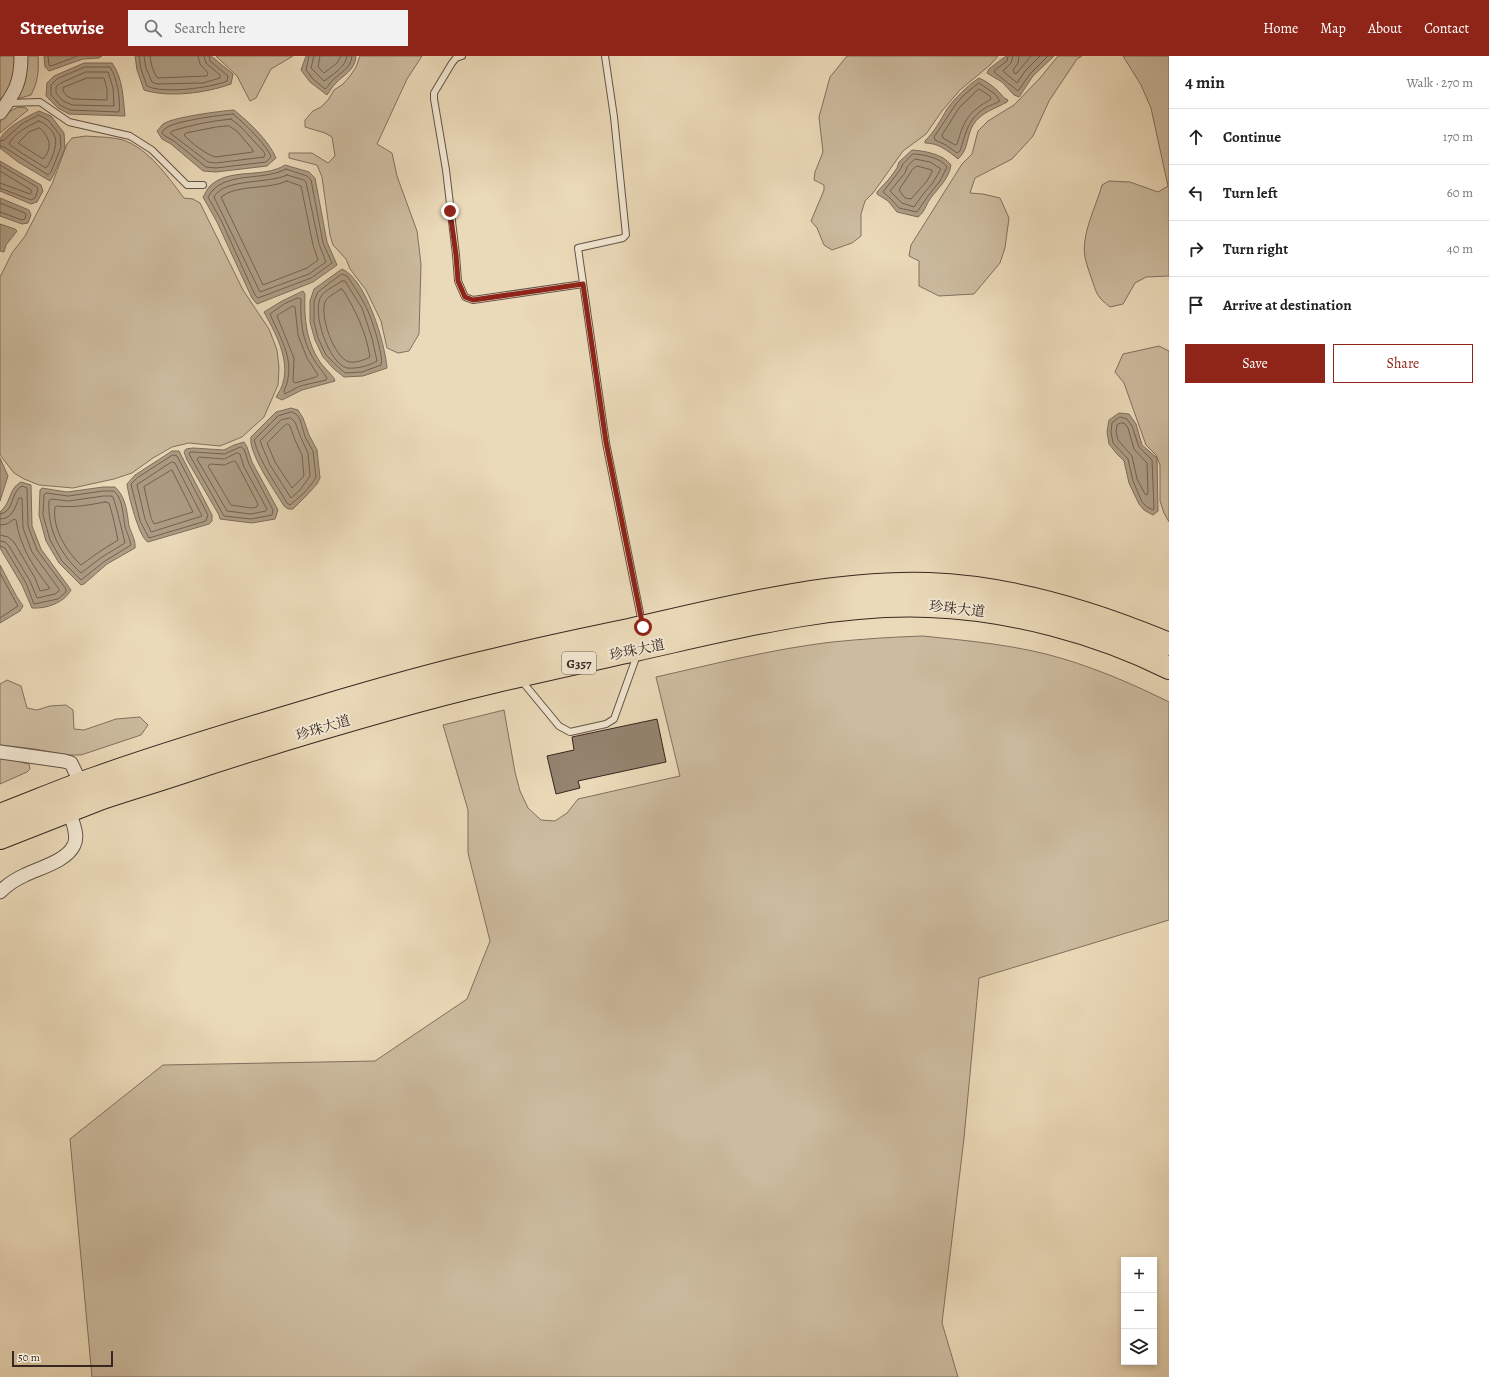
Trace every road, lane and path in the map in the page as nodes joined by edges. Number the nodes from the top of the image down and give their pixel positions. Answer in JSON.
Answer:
{"nodes":[{"id":1,"x":21,"y":56,"type":"edge"},
{"id":2,"x":462,"y":56,"type":"edge"},
{"id":3,"x":605,"y":56,"type":"edge"},
{"id":4,"x":4,"y":108,"type":"edge"},
{"id":5,"x":203,"y":185,"type":"dead end"},
{"id":6,"x":583,"y":284,"type":"junction"},
{"id":7,"x":643,"y":627,"type":"junction"},
{"id":8,"x":1169,"y":644,"type":"edge"},
{"id":9,"x":638,"y":649,"type":"junction"},
{"id":10,"x":1169,"y":668,"type":"edge"},
{"id":11,"x":518,"y":676,"type":"junction"},
{"id":12,"x":0,"y":752,"type":"edge"},
{"id":13,"x":81,"y":784,"type":"junction"},
{"id":14,"x":70,"y":811,"type":"junction"},
{"id":15,"x":0,"y":815,"type":"edge"},
{"id":16,"x":0,"y":838,"type":"edge"},
{"id":17,"x":0,"y":892,"type":"edge"}],
"edges":[{"from":1,"to":4,"type":"street"},
{"from":2,"to":6,"type":"lane"},
{"from":3,"to":6,"type":"lane"},
{"from":4,"to":5,"type":"lane"},
{"from":6,"to":7,"type":"lane"},
{"from":7,"to":8,"type":"highway","name":"珍珠大道","number":"G357"},
{"from":7,"to":13,"type":"highway","name":"珍珠大道","number":"G357"},
{"from":9,"to":10,"type":"highway","name":"珍珠大道","number":"G357"},
{"from":9,"to":11,"type":"highway","name":"珍珠大道","number":"G357"},
{"from":9,"to":11,"type":"lane"},
{"from":11,"to":14,"type":"highway","name":"珍珠大道","number":"G357"},
{"from":12,"to":13,"type":"street"},
{"from":13,"to":14,"type":"street"},
{"from":13,"to":15,"type":"highway","name":"珍珠大道","number":"G357"},
{"from":14,"to":16,"type":"highway","name":"珍珠大道","number":"G357"},
{"from":14,"to":17,"type":"street"}]}
